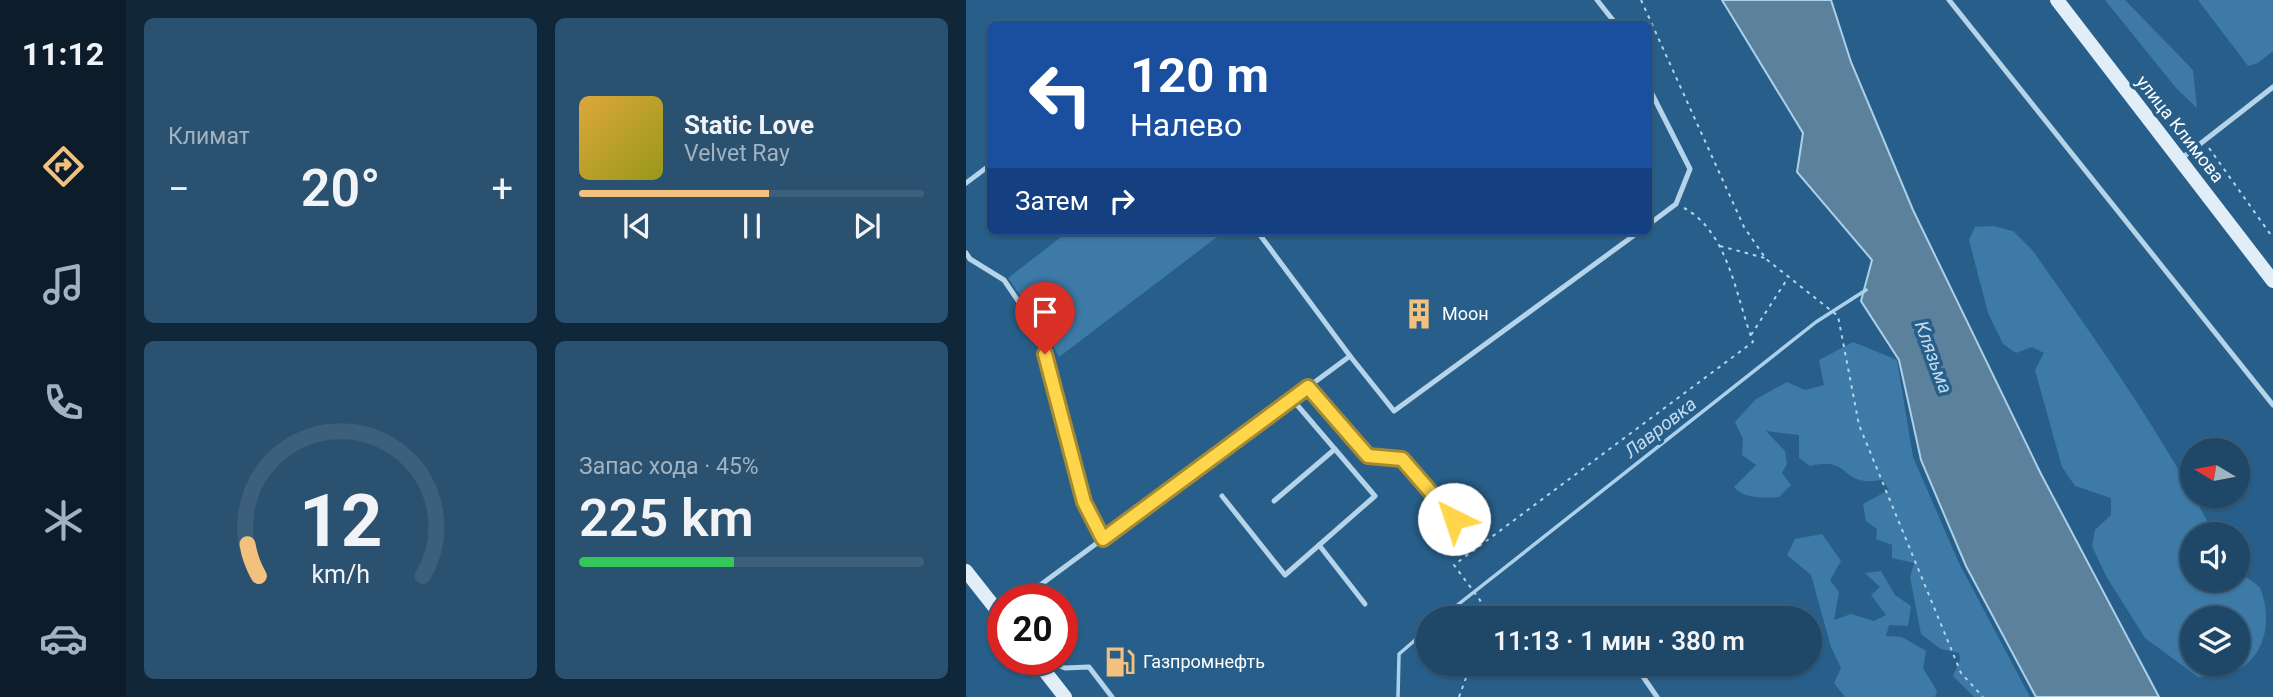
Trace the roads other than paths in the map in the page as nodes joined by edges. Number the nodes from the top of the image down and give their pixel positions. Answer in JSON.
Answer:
{"nodes":[{"id":1,"x":1597,"y":0,"type":"edge"},
{"id":2,"x":1949,"y":0,"type":"edge"},
{"id":3,"x":2057,"y":0,"type":"edge"},
{"id":4,"x":1614,"y":21,"type":"edge"},
{"id":5,"x":2273,"y":87,"type":"edge"},
{"id":6,"x":1652,"y":94,"type":"edge"},
{"id":7,"x":2180,"y":160,"type":"junction"},
{"id":8,"x":987,"y":167,"type":"edge"},
{"id":9,"x":966,"y":183,"type":"edge"},
{"id":10,"x":1652,"y":222,"type":"edge"},
{"id":11,"x":1260,"y":235,"type":"edge"},
{"id":12,"x":1635,"y":235,"type":"edge"},
{"id":13,"x":966,"y":253,"type":"edge"},
{"id":14,"x":2273,"y":281,"type":"edge"},
{"id":15,"x":1350,"y":356,"type":"junction"},
{"id":16,"x":1308,"y":387,"type":"junction"},
{"id":17,"x":1292,"y":399,"type":"junction"},
{"id":18,"x":2273,"y":405,"type":"edge"},
{"id":19,"x":1335,"y":449,"type":"junction"},
{"id":20,"x":1222,"y":496,"type":"dead end"},
{"id":21,"x":1273,"y":501,"type":"dead end"},
{"id":22,"x":1454,"y":519,"type":"dead end"},
{"id":23,"x":1103,"y":539,"type":"junction"},
{"id":24,"x":1319,"y":545,"type":"junction"},
{"id":25,"x":966,"y":571,"type":"edge"},
{"id":26,"x":1042,"y":584,"type":"edge"},
{"id":27,"x":987,"y":597,"type":"edge"},
{"id":28,"x":1365,"y":604,"type":"dead end"},
{"id":29,"x":1078,"y":667,"type":"edge"},
{"id":30,"x":1048,"y":675,"type":"edge"},
{"id":31,"x":1642,"y":676,"type":"edge"},
{"id":32,"x":1065,"y":697,"type":"edge"},
{"id":33,"x":1112,"y":697,"type":"edge"},
{"id":34,"x":1657,"y":697,"type":"edge"}],
"edges":[{"from":1,"to":4,"type":"lane"},
{"from":2,"to":18,"type":"lane"},
{"from":3,"to":7,"type":"main road","name":"улица Климова"},
{"from":5,"to":7,"type":"lane"},
{"from":6,"to":10,"type":"lane"},
{"from":7,"to":14,"type":"main road","name":"улица Климова"},
{"from":8,"to":9,"type":"lane"},
{"from":11,"to":15,"type":"lane"},
{"from":12,"to":15,"type":"lane"},
{"from":13,"to":23,"type":"lane"},
{"from":15,"to":16,"type":"lane"},
{"from":16,"to":17,"type":"lane"},
{"from":16,"to":22,"type":"lane"},
{"from":17,"to":19,"type":"lane"},
{"from":17,"to":23,"type":"lane"},
{"from":19,"to":21,"type":"lane"},
{"from":19,"to":24,"type":"lane"},
{"from":20,"to":24,"type":"lane"},
{"from":23,"to":26,"type":"lane"},
{"from":24,"to":28,"type":"lane"},
{"from":25,"to":27,"type":"main road"},
{"from":29,"to":33,"type":"lane"},
{"from":30,"to":32,"type":"main road"},
{"from":31,"to":34,"type":"lane"}]}
